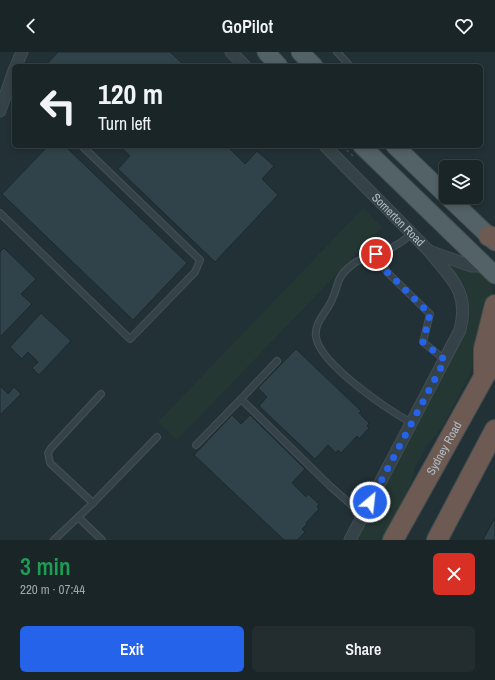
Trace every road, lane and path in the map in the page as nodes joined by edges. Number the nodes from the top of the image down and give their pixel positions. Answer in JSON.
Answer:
{"nodes":[{"id":1,"x":22,"y":52,"type":"edge"},
{"id":2,"x":232,"y":52,"type":"edge"},
{"id":3,"x":266,"y":52,"type":"edge"},
{"id":4,"x":300,"y":52,"type":"edge"},
{"id":5,"x":336,"y":52,"type":"edge"},
{"id":6,"x":17,"y":64,"type":"edge"},
{"id":7,"x":243,"y":64,"type":"edge"},
{"id":8,"x":277,"y":64,"type":"edge"},
{"id":9,"x":312,"y":64,"type":"edge"},
{"id":10,"x":348,"y":64,"type":"edge"},
{"id":11,"x":10,"y":89,"type":"edge"},
{"id":12,"x":0,"y":111,"type":"edge"},
{"id":13,"x":84,"y":148,"type":"edge"},
{"id":14,"x":327,"y":148,"type":"edge"},
{"id":15,"x":364,"y":148,"type":"edge"},
{"id":16,"x":397,"y":148,"type":"edge"},
{"id":17,"x":439,"y":188,"type":"edge"},
{"id":18,"x":456,"y":204,"type":"edge"},
{"id":19,"x":0,"y":213,"type":"edge"},
{"id":20,"x":412,"y":233,"type":"junction"},
{"id":21,"x":493,"y":239,"type":"edge"},
{"id":22,"x":429,"y":251,"type":"junction"},
{"id":23,"x":376,"y":254,"type":"junction"},
{"id":24,"x":490,"y":270,"type":"edge"},
{"id":25,"x":495,"y":305,"type":"edge"},
{"id":26,"x":495,"y":357,"type":"edge"},
{"id":27,"x":445,"y":360,"type":"junction"},
{"id":28,"x":277,"y":361,"type":"dead end"},
{"id":29,"x":484,"y":378,"type":"junction"},
{"id":30,"x":101,"y":394,"type":"dead end"},
{"id":31,"x":241,"y":399,"type":"junction"},
{"id":32,"x":412,"y":423,"type":"junction"},
{"id":33,"x":493,"y":436,"type":"edge"},
{"id":34,"x":157,"y":437,"type":"dead end"},
{"id":35,"x":196,"y":445,"type":"dead end"},
{"id":36,"x":93,"y":503,"type":"junction"},
{"id":37,"x":363,"y":515,"type":"junction"},
{"id":38,"x":78,"y":517,"type":"junction"},
{"id":39,"x":54,"y":540,"type":"edge"},
{"id":40,"x":102,"y":540,"type":"edge"},
{"id":41,"x":350,"y":540,"type":"edge"},
{"id":42,"x":393,"y":540,"type":"edge"},
{"id":43,"x":437,"y":540,"type":"edge"}],
"edges":[{"from":1,"to":6,"type":"street"},
{"from":2,"to":7,"type":"street"},
{"from":3,"to":8,"type":"main road"},
{"from":4,"to":9,"type":"main road"},
{"from":5,"to":10,"type":"lane"},
{"from":11,"to":12,"type":"street"},
{"from":13,"to":19,"type":"lane"},
{"from":14,"to":20,"type":"street","name":"Somerton Road"},
{"from":15,"to":24,"type":"main road","name":"Somerton Road"},
{"from":16,"to":17,"type":"main road"},
{"from":18,"to":21,"type":"main road"},
{"from":20,"to":22,"type":"street","name":"Somerton Road"},
{"from":20,"to":23,"type":"lane"},
{"from":22,"to":24,"type":"street","name":"Somerton Road"},
{"from":22,"to":27,"type":"street"},
{"from":23,"to":27,"type":"lane"},
{"from":23,"to":32,"type":"lane"},
{"from":25,"to":29,"type":"highway"},
{"from":26,"to":29,"type":"highway","name":"Sydney Road"},
{"from":27,"to":32,"type":"street"},
{"from":28,"to":31,"type":"lane"},
{"from":29,"to":42,"type":"highway","name":"Sydney Road"},
{"from":30,"to":36,"type":"lane"},
{"from":31,"to":35,"type":"lane"},
{"from":31,"to":37,"type":"lane"},
{"from":32,"to":37,"type":"street"},
{"from":33,"to":43,"type":"highway"},
{"from":34,"to":36,"type":"lane"},
{"from":36,"to":38,"type":"lane"},
{"from":37,"to":41,"type":"street"},
{"from":38,"to":39,"type":"lane"},
{"from":38,"to":40,"type":"lane"}]}
